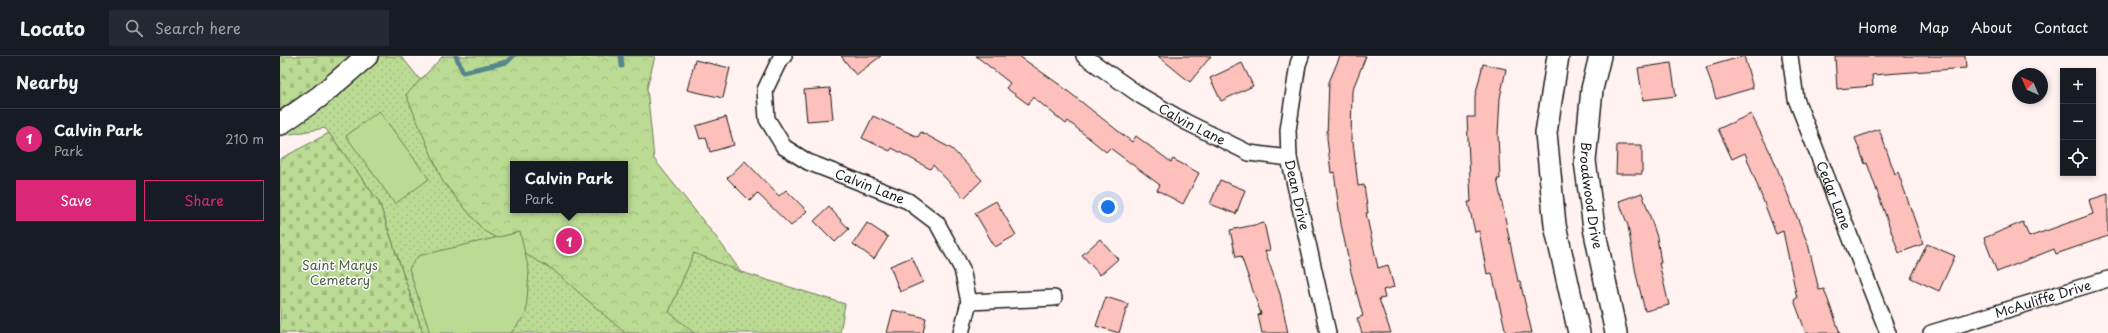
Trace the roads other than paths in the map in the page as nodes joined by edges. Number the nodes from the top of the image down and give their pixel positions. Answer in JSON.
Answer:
{"nodes":[{"id":1,"x":367,"y":56,"type":"edge"},
{"id":2,"x":784,"y":56,"type":"edge"},
{"id":3,"x":1084,"y":56,"type":"edge"},
{"id":4,"x":1301,"y":56,"type":"edge"},
{"id":5,"x":1558,"y":56,"type":"edge"},
{"id":6,"x":1600,"y":56,"type":"edge"},
{"id":7,"x":1790,"y":56,"type":"edge"},
{"id":8,"x":280,"y":124,"type":"edge"},
{"id":9,"x":1289,"y":158,"type":"junction"},
{"id":10,"x":2108,"y":279,"type":"edge"},
{"id":11,"x":1054,"y":298,"type":"dead end"},
{"id":12,"x":970,"y":302,"type":"junction"},
{"id":13,"x":962,"y":333,"type":"edge"},
{"id":14,"x":1328,"y":333,"type":"edge"},
{"id":15,"x":1579,"y":333,"type":"edge"},
{"id":16,"x":1616,"y":333,"type":"edge"},
{"id":17,"x":1888,"y":333,"type":"edge"},
{"id":18,"x":1931,"y":333,"type":"edge"}],
"edges":[{"from":1,"to":8,"type":"street"},
{"from":2,"to":12,"type":"street","name":"Calvin Lane"},
{"from":3,"to":9,"type":"street","name":"Calvin Lane"},
{"from":4,"to":9,"type":"street","name":"Dean Drive"},
{"from":5,"to":15,"type":"street"},
{"from":6,"to":16,"type":"street","name":"Broadwood Drive"},
{"from":7,"to":17,"type":"street","name":"Cedar Lane"},
{"from":9,"to":14,"type":"street","name":"Dean Drive"},
{"from":10,"to":18,"type":"street","name":"McAuliffe Drive"},
{"from":11,"to":12,"type":"street"},
{"from":12,"to":13,"type":"street","name":"Calvin Lane"}]}
